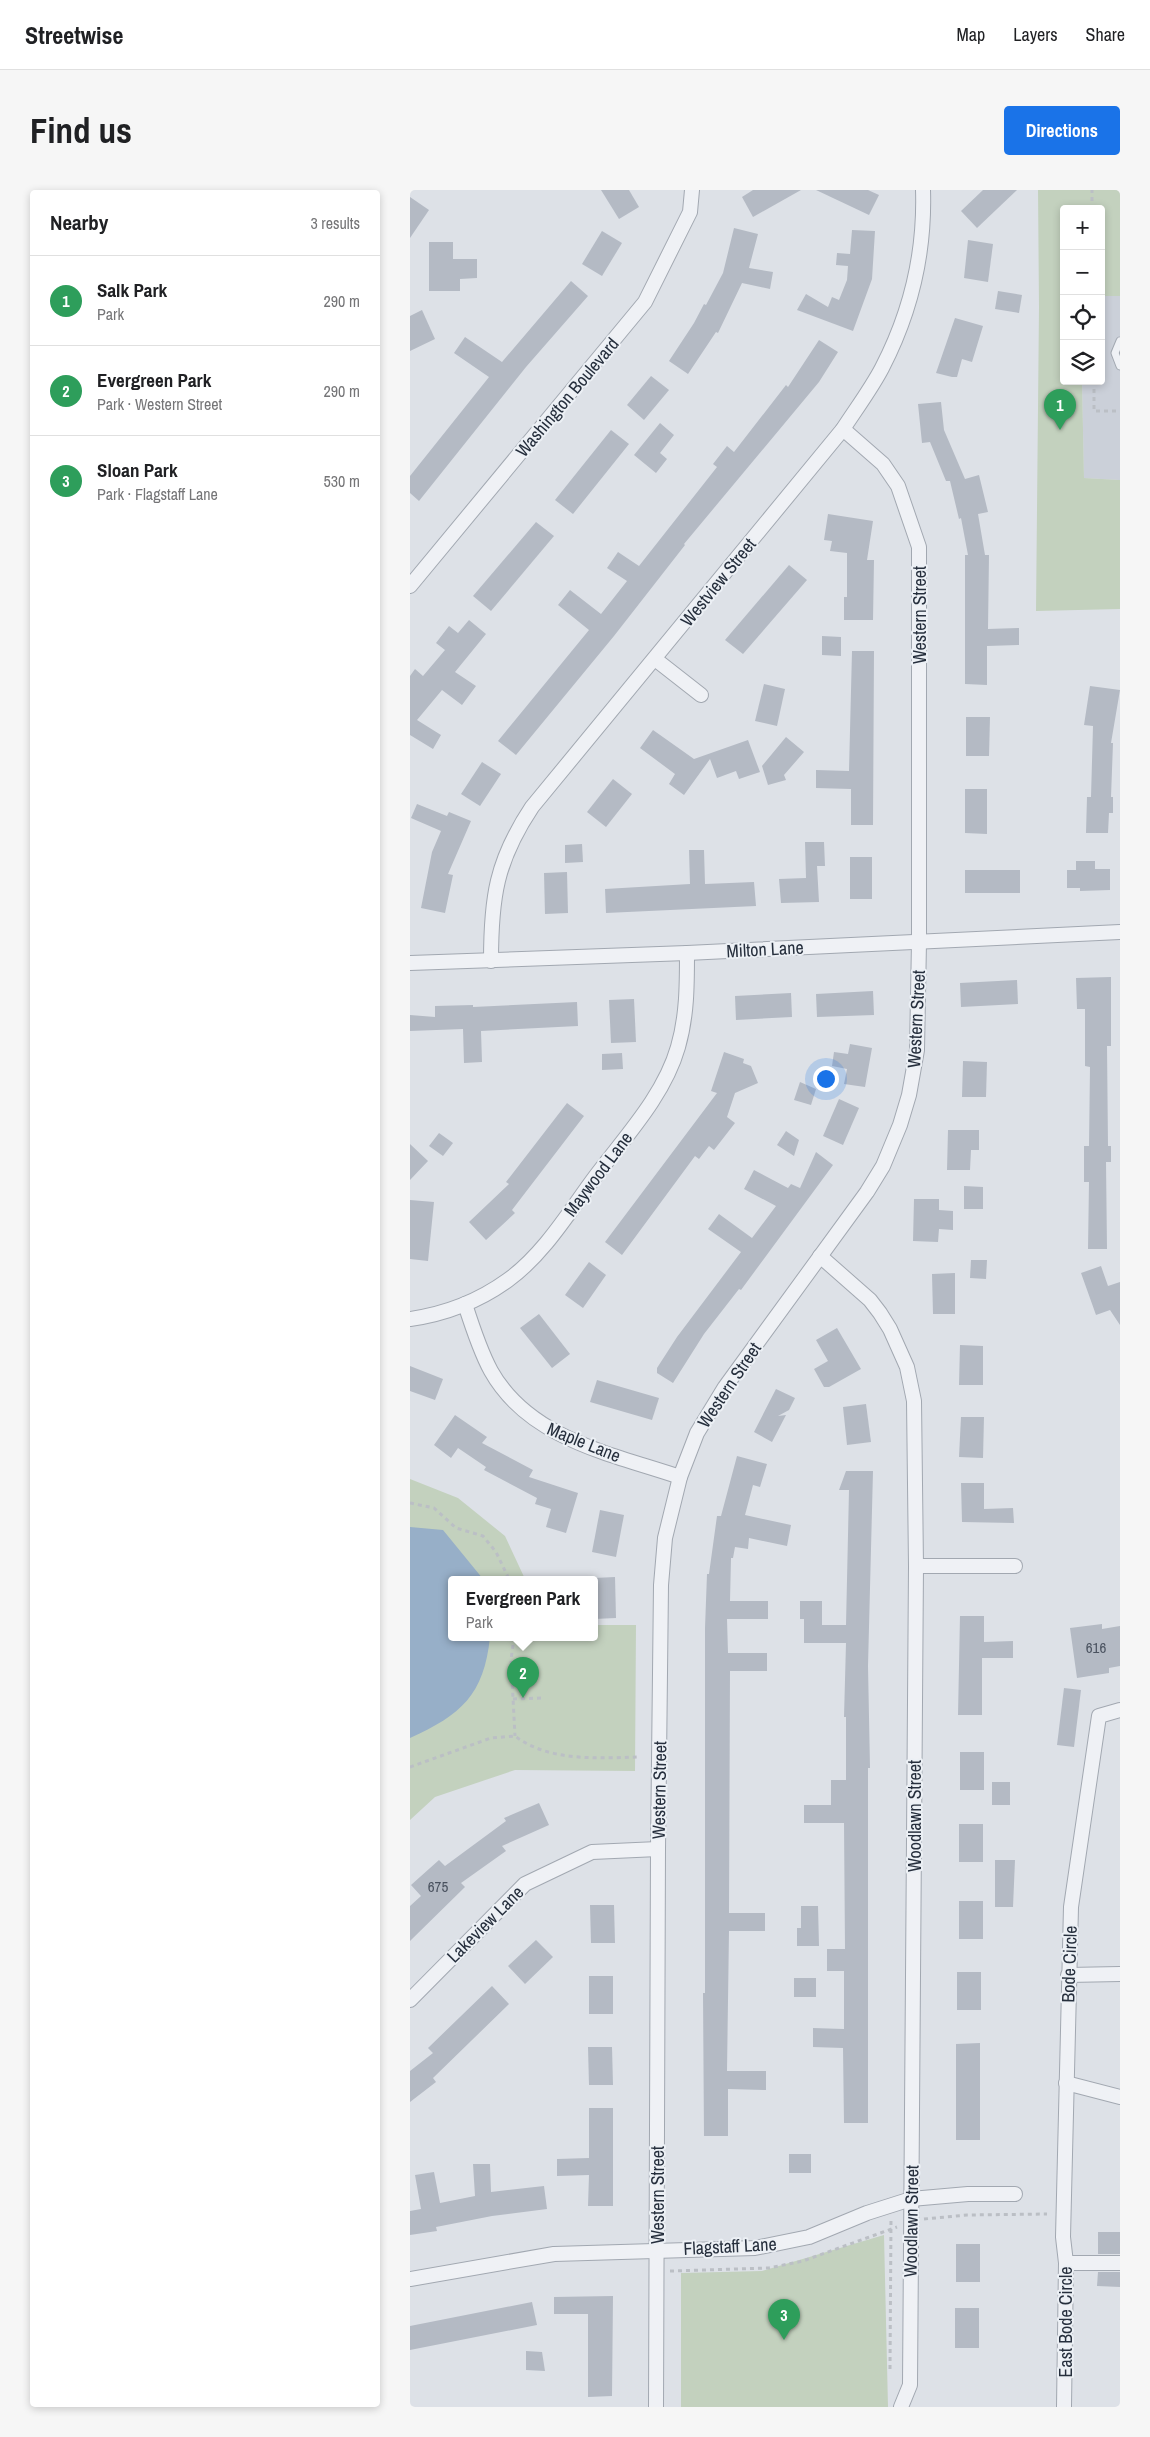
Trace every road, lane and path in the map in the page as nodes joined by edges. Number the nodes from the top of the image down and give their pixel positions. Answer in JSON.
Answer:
{"nodes":[{"id":1,"x":692,"y":190,"type":"edge"},
{"id":2,"x":923,"y":190,"type":"edge"},
{"id":3,"x":1092,"y":190,"type":"edge"},
{"id":4,"x":1092,"y":205,"type":"edge"},
{"id":5,"x":1120,"y":341,"type":"edge"},
{"id":6,"x":1120,"y":366,"type":"edge"},
{"id":7,"x":1094,"y":385,"type":"edge"},
{"id":8,"x":1120,"y":410,"type":"edge"},
{"id":9,"x":843,"y":429,"type":"junction"},
{"id":10,"x":410,"y":586,"type":"edge"},
{"id":11,"x":655,"y":659,"type":"junction"},
{"id":12,"x":701,"y":695,"type":"dead end"},
{"id":13,"x":1120,"y":932,"type":"edge"},
{"id":14,"x":919,"y":942,"type":"junction"},
{"id":15,"x":687,"y":953,"type":"junction"},
{"id":16,"x":491,"y":962,"type":"junction"},
{"id":17,"x":410,"y":963,"type":"edge"},
{"id":18,"x":820,"y":1256,"type":"junction"},
{"id":19,"x":465,"y":1304,"type":"junction"},
{"id":20,"x":410,"y":1319,"type":"edge"},
{"id":21,"x":680,"y":1477,"type":"junction"},
{"id":22,"x":410,"y":1503,"type":"edge"},
{"id":23,"x":916,"y":1566,"type":"junction"},
{"id":24,"x":1015,"y":1566,"type":"dead end"},
{"id":25,"x":508,"y":1576,"type":"edge"},
{"id":26,"x":513,"y":1641,"type":"edge"},
{"id":27,"x":544,"y":1698,"type":"dead end"},
{"id":28,"x":513,"y":1699,"type":"junction"},
{"id":29,"x":1120,"y":1710,"type":"edge"},
{"id":30,"x":515,"y":1736,"type":"junction"},
{"id":31,"x":639,"y":1757,"type":"dead end"},
{"id":32,"x":410,"y":1767,"type":"edge"},
{"id":33,"x":658,"y":1848,"type":"junction"},
{"id":34,"x":1120,"y":1974,"type":"edge"},
{"id":35,"x":1068,"y":1975,"type":"junction"},
{"id":36,"x":410,"y":2000,"type":"edge"},
{"id":37,"x":1066,"y":2083,"type":"junction"},
{"id":38,"x":1120,"y":2097,"type":"edge"},
{"id":39,"x":1015,"y":2194,"type":"dead end"},
{"id":40,"x":912,"y":2199,"type":"junction"},
{"id":41,"x":891,"y":2205,"type":"junction"},
{"id":42,"x":1047,"y":2214,"type":"dead end"},
{"id":43,"x":911,"y":2222,"type":"junction"},
{"id":44,"x":891,"y":2229,"type":"junction"},
{"id":45,"x":1063,"y":2237,"type":"joint"},
{"id":46,"x":656,"y":2249,"type":"junction"},
{"id":47,"x":1066,"y":2263,"type":"junction"},
{"id":48,"x":1120,"y":2263,"type":"edge"},
{"id":49,"x":656,"y":2271,"type":"junction"},
{"id":50,"x":410,"y":2280,"type":"edge"},
{"id":51,"x":890,"y":2369,"type":"dead end"},
{"id":52,"x":656,"y":2407,"type":"edge"},
{"id":53,"x":901,"y":2407,"type":"edge"},
{"id":54,"x":1064,"y":2407,"type":"edge"}],
"edges":[{"from":1,"to":10,"type":"street","name":"Washington Boulevard"},
{"from":2,"to":9,"type":"street","name":"Westview Street"},
{"from":3,"to":4,"type":"path"},
{"from":5,"to":6,"type":"lane"},
{"from":7,"to":8,"type":"path"},
{"from":9,"to":11,"type":"street","name":"Westview Street"},
{"from":9,"to":14,"type":"street","name":"Western Street"},
{"from":11,"to":12,"type":"street"},
{"from":11,"to":16,"type":"street","name":"Westview Street"},
{"from":13,"to":14,"type":"street","name":"Milton Lane"},
{"from":14,"to":15,"type":"street","name":"Milton Lane"},
{"from":14,"to":18,"type":"street","name":"Western Street"},
{"from":15,"to":16,"type":"street","name":"Milton Lane"},
{"from":15,"to":19,"type":"street","name":"Maywood Lane"},
{"from":16,"to":17,"type":"street","name":"Milton Lane"},
{"from":18,"to":21,"type":"street","name":"Western Street"},
{"from":18,"to":23,"type":"street","name":"Woodlawn Street"},
{"from":19,"to":20,"type":"street","name":"Maywood Lane"},
{"from":19,"to":21,"type":"street","name":"Maple Lane"},
{"from":21,"to":33,"type":"street","name":"Western Street"},
{"from":22,"to":25,"type":"path"},
{"from":23,"to":24,"type":"street"},
{"from":23,"to":40,"type":"street","name":"Woodlawn Street"},
{"from":26,"to":28,"type":"path"},
{"from":27,"to":28,"type":"path"},
{"from":28,"to":30,"type":"path"},
{"from":29,"to":35,"type":"street","name":"Bode Circle"},
{"from":30,"to":31,"type":"path"},
{"from":30,"to":32,"type":"path"},
{"from":33,"to":36,"type":"street","name":"Lakeview Lane"},
{"from":33,"to":46,"type":"street","name":"Western Street"},
{"from":34,"to":35,"type":"street"},
{"from":35,"to":37,"type":"street","name":"Bode Circle"},
{"from":37,"to":38,"type":"street"},
{"from":37,"to":45,"type":"street","name":"Bode Circle"},
{"from":39,"to":40,"type":"street","name":"Flagstaff Lane"},
{"from":40,"to":41,"type":"street","name":"Flagstaff Lane"},
{"from":40,"to":43,"type":"street","name":"Woodlawn Street"},
{"from":41,"to":44,"type":"path"},
{"from":41,"to":46,"type":"street","name":"Flagstaff Lane"},
{"from":42,"to":43,"type":"path"},
{"from":43,"to":44,"type":"path"},
{"from":43,"to":53,"type":"street","name":"Woodlawn Street"},
{"from":44,"to":49,"type":"path"},
{"from":44,"to":51,"type":"path"},
{"from":45,"to":47,"type":"street","name":"East Bode Circle"},
{"from":46,"to":49,"type":"street","name":"Western Street"},
{"from":46,"to":50,"type":"street","name":"Flagstaff Lane"},
{"from":47,"to":48,"type":"street"},
{"from":47,"to":54,"type":"street","name":"East Bode Circle"},
{"from":49,"to":52,"type":"street","name":"Western Street"}]}
